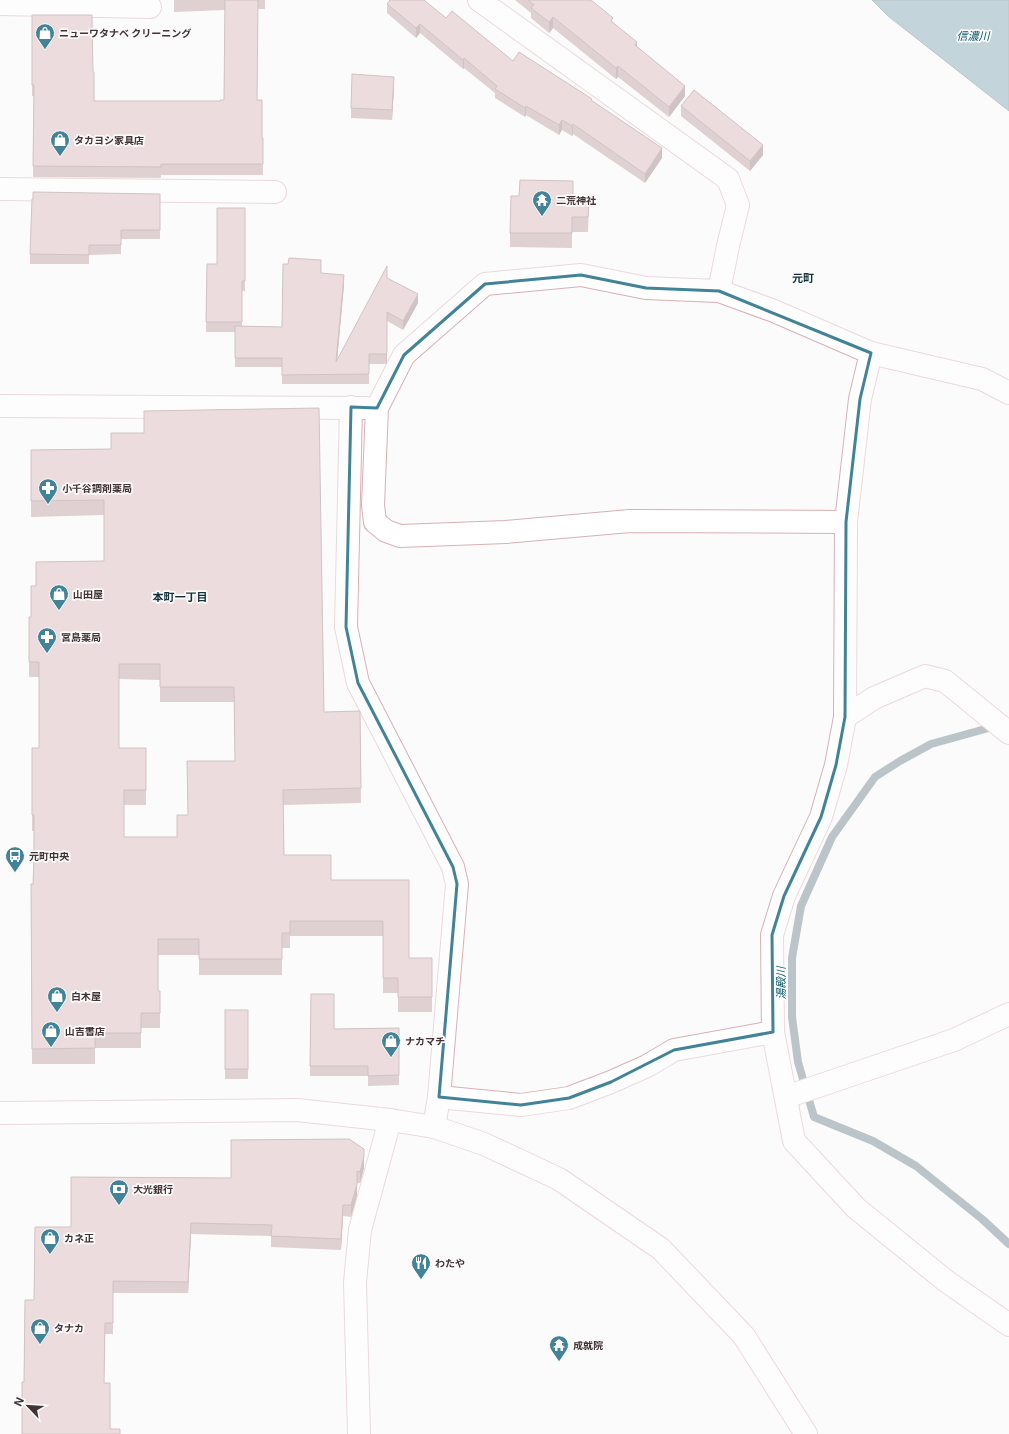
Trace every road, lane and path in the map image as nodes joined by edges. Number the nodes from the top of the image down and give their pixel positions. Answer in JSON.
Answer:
{"nodes":[{"id":1,"x":479,"y":0,"type":"edge"},
{"id":2,"x":0,"y":4,"type":"edge"},
{"id":3,"x":150,"y":7,"type":"dead end"},
{"id":4,"x":0,"y":189,"type":"edge"},
{"id":5,"x":275,"y":192,"type":"dead end"},
{"id":6,"x":719,"y":291,"type":"junction"},
{"id":7,"x":871,"y":352,"type":"junction"},
{"id":8,"x":1009,"y":393,"type":"edge"},
{"id":9,"x":0,"y":406,"type":"edge"},
{"id":10,"x":351,"y":408,"type":"junction"},
{"id":11,"x":377,"y":408,"type":"junction"},
{"id":12,"x":846,"y":522,"type":"junction"},
{"id":13,"x":845,"y":717,"type":"junction"},
{"id":14,"x":1009,"y":733,"type":"edge"},
{"id":15,"x":1009,"y":1014,"type":"edge"},
{"id":16,"x":773,"y":1032,"type":"junction"},
{"id":17,"x":789,"y":1096,"type":"junction"},
{"id":18,"x":439,"y":1097,"type":"junction"},
{"id":19,"x":0,"y":1113,"type":"edge"},
{"id":20,"x":390,"y":1120,"type":"junction"},
{"id":21,"x":434,"y":1127,"type":"junction"},
{"id":22,"x":1009,"y":1325,"type":"edge"},
{"id":23,"x":359,"y":1434,"type":"edge"},
{"id":24,"x":806,"y":1434,"type":"edge"}],
"edges":[{"from":1,"to":6,"type":"street"},
{"from":2,"to":3,"type":"street"},
{"from":4,"to":5,"type":"street"},
{"from":6,"to":7,"type":"street"},
{"from":6,"to":11,"type":"street"},
{"from":7,"to":8,"type":"street"},
{"from":7,"to":12,"type":"street"},
{"from":9,"to":10,"type":"street"},
{"from":10,"to":11,"type":"street"},
{"from":10,"to":18,"type":"street"},
{"from":11,"to":12,"type":"street"},
{"from":12,"to":13,"type":"street"},
{"from":13,"to":14,"type":"street"},
{"from":13,"to":16,"type":"street"},
{"from":15,"to":17,"type":"street"},
{"from":16,"to":17,"type":"street"},
{"from":16,"to":18,"type":"street"},
{"from":17,"to":22,"type":"street"},
{"from":18,"to":21,"type":"street"},
{"from":19,"to":20,"type":"street"},
{"from":20,"to":21,"type":"street"},
{"from":20,"to":23,"type":"street"},
{"from":21,"to":24,"type":"street"}]}
